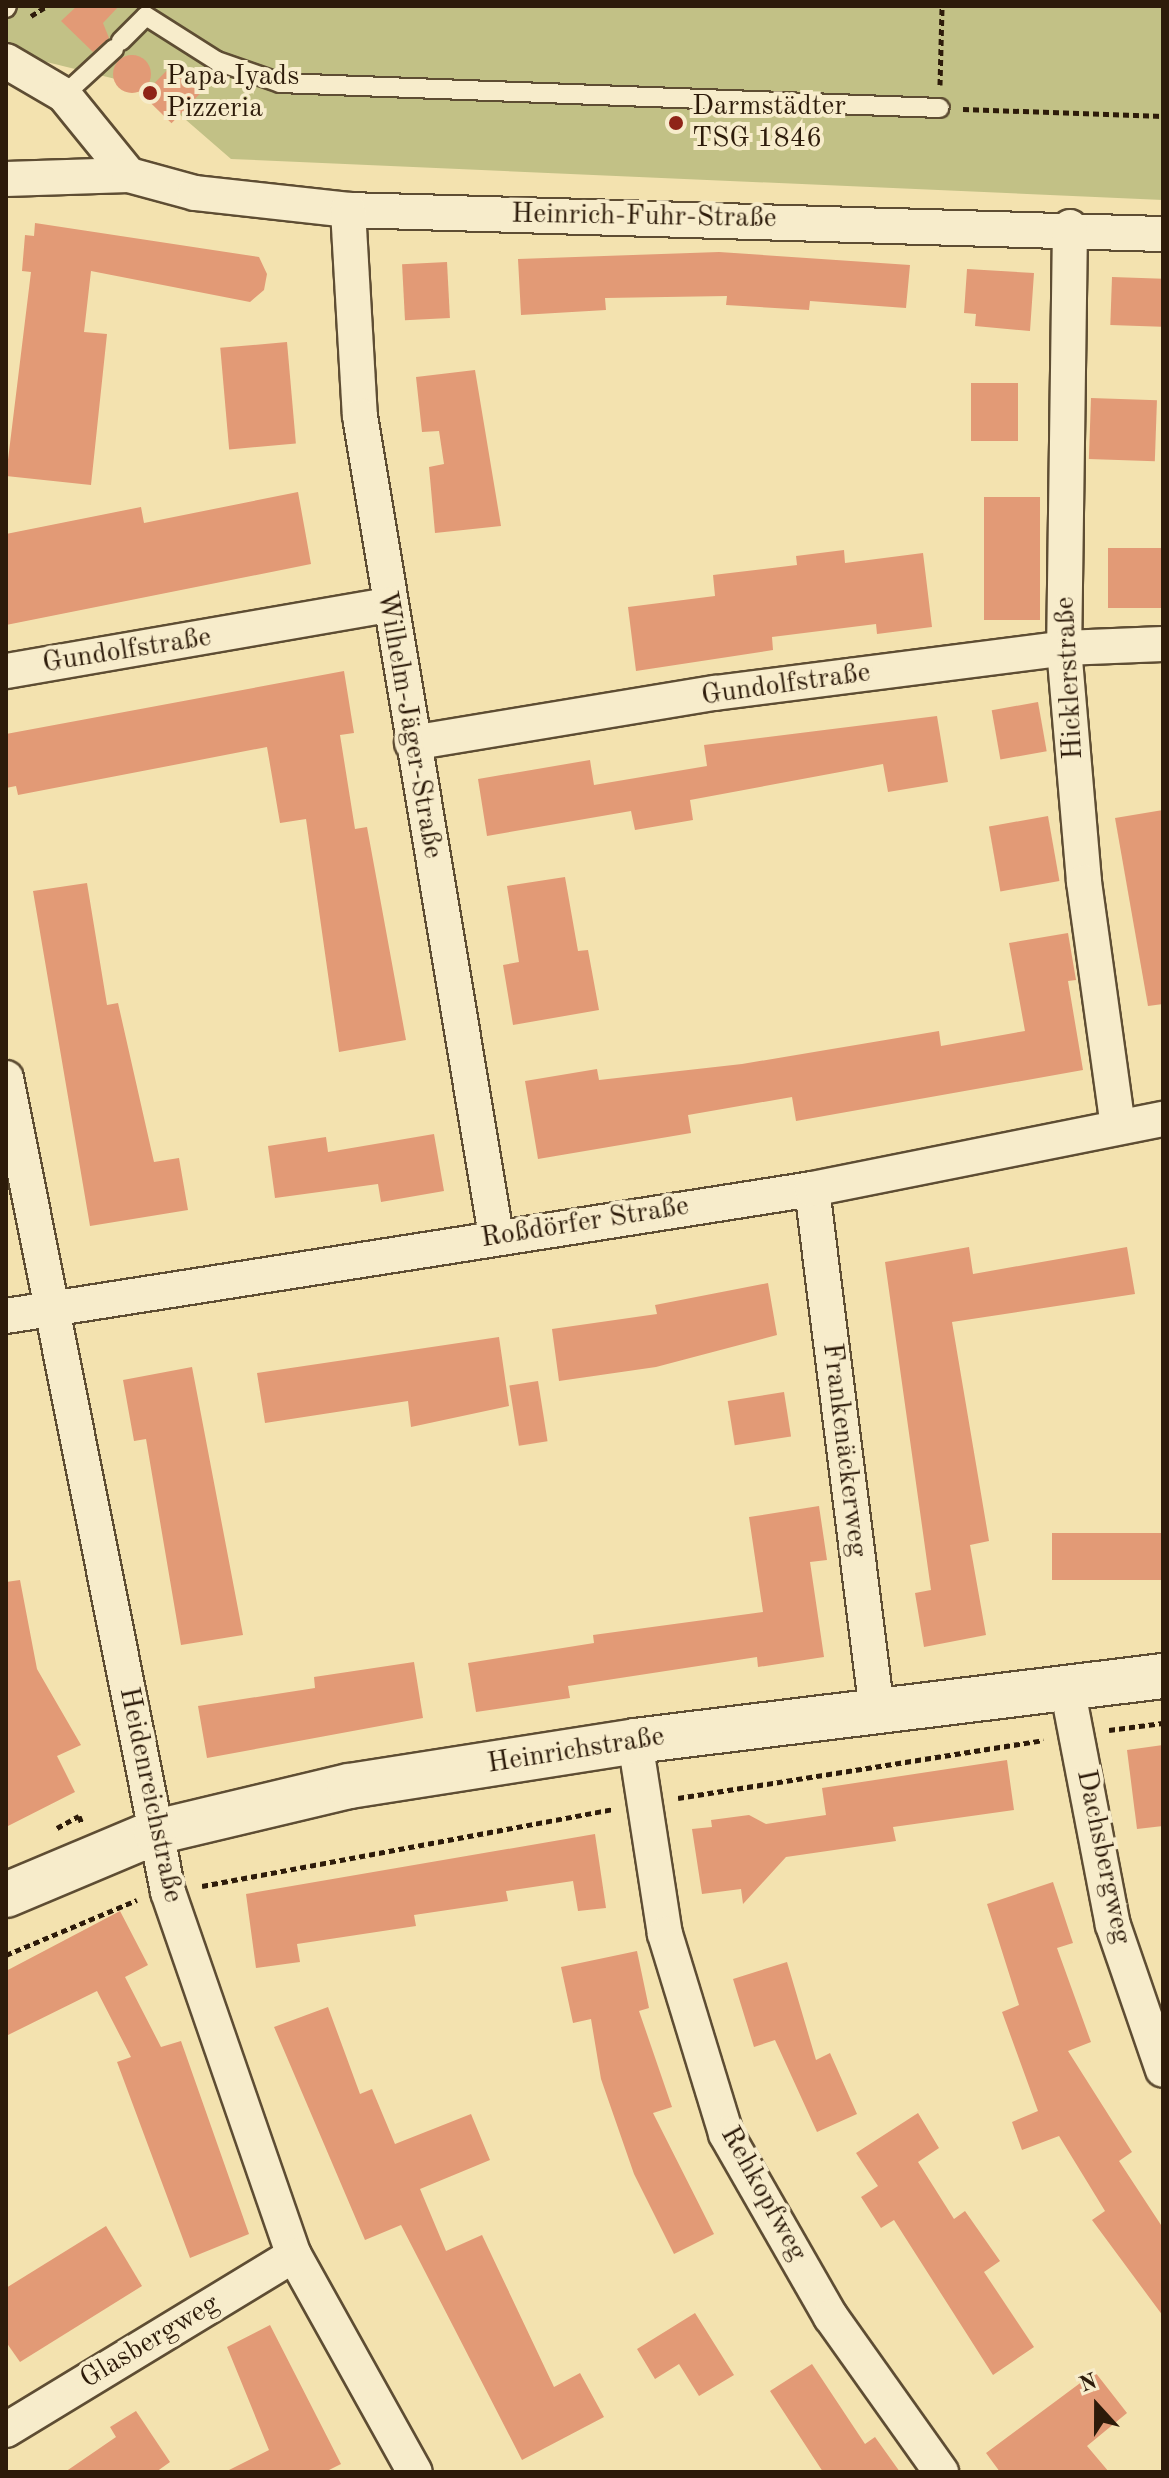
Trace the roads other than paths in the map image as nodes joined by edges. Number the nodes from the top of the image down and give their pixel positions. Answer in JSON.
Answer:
{"nodes":[{"id":1,"x":147,"y":11,"type":"edge"},
{"id":2,"x":6,"y":61,"type":"edge"},
{"id":3,"x":64,"y":95,"type":"junction"},
{"id":4,"x":940,"y":108,"type":"road end"},
{"id":5,"x":129,"y":175,"type":"junction"},
{"id":6,"x":6,"y":179,"type":"edge"},
{"id":7,"x":348,"y":210,"type":"junction"},
{"id":8,"x":1070,"y":227,"type":"junction"},
{"id":9,"x":1163,"y":234,"type":"edge"},
{"id":10,"x":388,"y":605,"type":"junction"},
{"id":11,"x":1163,"y":644,"type":"edge"},
{"id":12,"x":1064,"y":648,"type":"junction"},
{"id":13,"x":6,"y":671,"type":"edge"},
{"id":14,"x":412,"y":743,"type":"junction"},
{"id":15,"x":6,"y":1078,"type":"edge"},
{"id":16,"x":1163,"y":1119,"type":"edge"},
{"id":17,"x":1118,"y":1126,"type":"junction"},
{"id":18,"x":812,"y":1189,"type":"junction"},
{"id":19,"x":496,"y":1236,"type":"junction"},
{"id":20,"x":51,"y":1306,"type":"junction"},
{"id":21,"x":6,"y":1316,"type":"edge"},
{"id":22,"x":1163,"y":1676,"type":"edge"},
{"id":23,"x":1067,"y":1687,"type":"junction"},
{"id":24,"x":877,"y":1712,"type":"junction"},
{"id":25,"x":635,"y":1741,"type":"junction"},
{"id":26,"x":156,"y":1832,"type":"junction"},
{"id":27,"x":6,"y":1895,"type":"edge"},
{"id":28,"x":1163,"y":2070,"type":"edge"},
{"id":29,"x":294,"y":2255,"type":"junction"},
{"id":30,"x":6,"y":2430,"type":"edge"},
{"id":31,"x":415,"y":2472,"type":"edge"},
{"id":32,"x":941,"y":2472,"type":"edge"}],
"edges":[{"from":1,"to":3,"type":"lane"},
{"from":1,"to":4,"type":"lane"},
{"from":2,"to":3,"type":"street"},
{"from":3,"to":5,"type":"street"},
{"from":5,"to":6,"type":"street","name":"Heinrich-Fuhr-Straße"},
{"from":5,"to":7,"type":"street","name":"Heinrich-Fuhr-Straße"},
{"from":7,"to":8,"type":"street","name":"Heinrich-Fuhr-Straße"},
{"from":7,"to":10,"type":"street","name":"Wilhelm-Jäger-Straße"},
{"from":8,"to":9,"type":"street","name":"Heinrich-Fuhr-Straße"},
{"from":8,"to":12,"type":"street","name":"Hicklerstraße"},
{"from":10,"to":13,"type":"street","name":"Gundolfstraße"},
{"from":10,"to":14,"type":"street","name":"Wilhelm-Jäger-Straße"},
{"from":11,"to":12,"type":"street","name":"Gundolfstraße"},
{"from":12,"to":14,"type":"street","name":"Gundolfstraße"},
{"from":12,"to":17,"type":"street","name":"Hicklerstraße"},
{"from":14,"to":19,"type":"street","name":"Wilhelm-Jäger-Straße"},
{"from":15,"to":20,"type":"street","name":"Heidenreichstraße"},
{"from":16,"to":17,"type":"street","name":"Roßdörfer Straße"},
{"from":17,"to":18,"type":"street","name":"Roßdörfer Straße"},
{"from":18,"to":19,"type":"street","name":"Roßdörfer Straße"},
{"from":18,"to":24,"type":"street","name":"Frankenäckerweg"},
{"from":19,"to":20,"type":"street","name":"Roßdörfer Straße"},
{"from":20,"to":21,"type":"street","name":"Roßdörfer Straße"},
{"from":20,"to":26,"type":"street","name":"Heidenreichstraße"},
{"from":22,"to":23,"type":"main road","name":"Heinrichstraße"},
{"from":23,"to":24,"type":"main road","name":"Heinrichstraße"},
{"from":23,"to":28,"type":"street","name":"Dachsbergweg"},
{"from":24,"to":25,"type":"main road","name":"Heinrichstraße"},
{"from":25,"to":26,"type":"main road","name":"Heinrichstraße"},
{"from":25,"to":32,"type":"street","name":"Rehkopfweg"},
{"from":26,"to":27,"type":"main road","name":"Heinrichstraße"},
{"from":26,"to":29,"type":"street","name":"Heidenreichstraße"},
{"from":29,"to":30,"type":"street","name":"Glasbergweg"},
{"from":29,"to":31,"type":"street","name":"Heidenreichstraße"}]}
